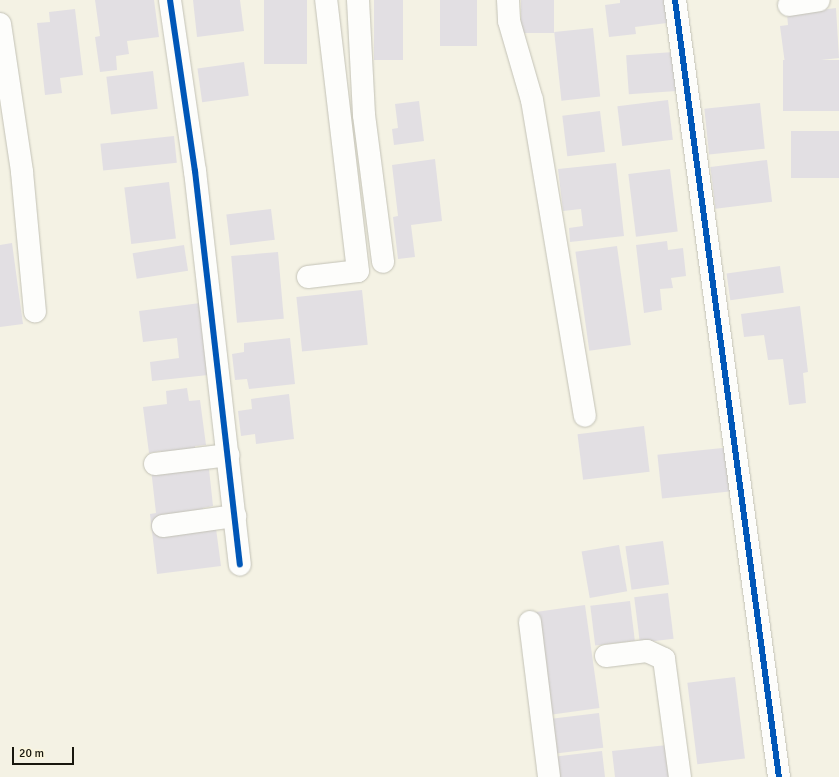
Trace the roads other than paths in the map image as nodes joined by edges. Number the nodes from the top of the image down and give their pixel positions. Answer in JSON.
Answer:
{"nodes":[{"id":1,"x":170,"y":0,"type":"edge"},
{"id":2,"x":326,"y":0,"type":"edge"},
{"id":3,"x":358,"y":0,"type":"edge"},
{"id":4,"x":508,"y":0,"type":"edge"},
{"id":5,"x":675,"y":0,"type":"edge"},
{"id":6,"x":820,"y":0,"type":"edge"},
{"id":7,"x":789,"y":5,"type":"dead end"},
{"id":8,"x":0,"y":24,"type":"edge"},
{"id":9,"x":383,"y":262,"type":"dead end"},
{"id":10,"x":308,"y":277,"type":"dead end"},
{"id":11,"x":35,"y":311,"type":"dead end"},
{"id":12,"x":585,"y":416,"type":"dead end"},
{"id":13,"x":228,"y":455,"type":"junction"},
{"id":14,"x":155,"y":464,"type":"dead end"},
{"id":15,"x":235,"y":516,"type":"junction"},
{"id":16,"x":163,"y":526,"type":"dead end"},
{"id":17,"x":240,"y":564,"type":"dead end"},
{"id":18,"x":530,"y":622,"type":"dead end"},
{"id":19,"x":606,"y":656,"type":"dead end"},
{"id":20,"x":549,"y":777,"type":"edge"},
{"id":21,"x":680,"y":777,"type":"edge"},
{"id":22,"x":779,"y":777,"type":"edge"}],
"edges":[{"from":1,"to":13,"type":"street"},
{"from":2,"to":10,"type":"street"},
{"from":3,"to":9,"type":"street"},
{"from":4,"to":12,"type":"street"},
{"from":5,"to":22,"type":"street"},
{"from":6,"to":7,"type":"street"},
{"from":8,"to":11,"type":"street"},
{"from":13,"to":14,"type":"street"},
{"from":13,"to":15,"type":"street"},
{"from":15,"to":16,"type":"street"},
{"from":15,"to":17,"type":"street"},
{"from":18,"to":20,"type":"street"},
{"from":19,"to":21,"type":"street"}]}
